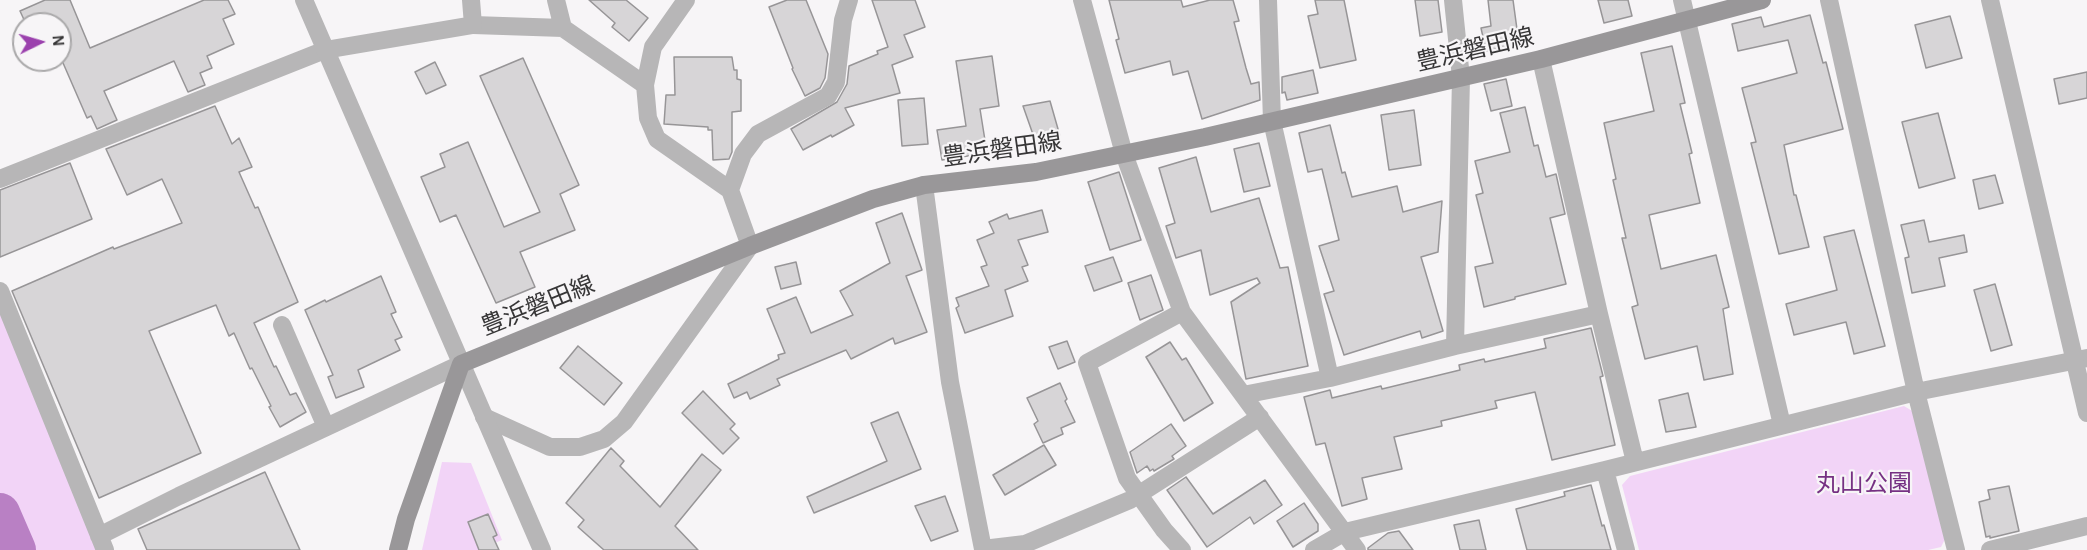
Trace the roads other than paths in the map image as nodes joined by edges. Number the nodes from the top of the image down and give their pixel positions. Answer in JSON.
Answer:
{"nodes":[{"id":1,"x":304,"y":0,"type":"edge"},
{"id":2,"x":471,"y":0,"type":"edge"},
{"id":3,"x":556,"y":0,"type":"edge"},
{"id":4,"x":686,"y":0,"type":"edge"},
{"id":5,"x":849,"y":0,"type":"edge"},
{"id":6,"x":1082,"y":0,"type":"edge"},
{"id":7,"x":1268,"y":0,"type":"edge"},
{"id":8,"x":1453,"y":0,"type":"edge"},
{"id":9,"x":1682,"y":0,"type":"edge"},
{"id":10,"x":1761,"y":0,"type":"edge"},
{"id":11,"x":1829,"y":0,"type":"edge"},
{"id":12,"x":1990,"y":0,"type":"edge"},
{"id":13,"x":1687,"y":20,"type":"junction"},
{"id":14,"x":473,"y":25,"type":"junction"},
{"id":15,"x":562,"y":28,"type":"junction"},
{"id":16,"x":326,"y":50,"type":"junction"},
{"id":17,"x":1541,"y":59,"type":"junction"},
{"id":18,"x":1461,"y":78,"type":"junction"},
{"id":19,"x":645,"y":85,"type":"junction"},
{"id":20,"x":1272,"y":121,"type":"junction"},
{"id":21,"x":1124,"y":154,"type":"junction"},
{"id":22,"x":0,"y":179,"type":"edge"},
{"id":23,"x":924,"y":185,"type":"junction"},
{"id":24,"x":730,"y":190,"type":"junction"},
{"id":25,"x":750,"y":246,"type":"junction"},
{"id":26,"x":0,"y":291,"type":"edge"},
{"id":27,"x":1182,"y":312,"type":"junction"},
{"id":28,"x":1599,"y":314,"type":"junction"},
{"id":29,"x":282,"y":325,"type":"dead end"},
{"id":30,"x":1455,"y":346,"type":"junction"},
{"id":31,"x":2081,"y":360,"type":"edge"},
{"id":32,"x":461,"y":364,"type":"junction"},
{"id":33,"x":1330,"y":378,"type":"junction"},
{"id":34,"x":1916,"y":392,"type":"junction"},
{"id":35,"x":1243,"y":395,"type":"junction"},
{"id":36,"x":2087,"y":413,"type":"edge"},
{"id":37,"x":484,"y":417,"type":"junction"},
{"id":38,"x":1260,"y":417,"type":"junction"},
{"id":39,"x":1782,"y":425,"type":"junction"},
{"id":40,"x":326,"y":427,"type":"junction"},
{"id":41,"x":1635,"y":462,"type":"junction"},
{"id":42,"x":1605,"y":470,"type":"junction"},
{"id":43,"x":1139,"y":494,"type":"junction"},
{"id":44,"x":2087,"y":526,"type":"edge"},
{"id":45,"x":1344,"y":532,"type":"junction"},
{"id":46,"x":102,"y":543,"type":"edge"},
{"id":47,"x":398,"y":550,"type":"edge"},
{"id":48,"x":542,"y":550,"type":"edge"},
{"id":49,"x":983,"y":550,"type":"edge"},
{"id":50,"x":1182,"y":550,"type":"edge"},
{"id":51,"x":1314,"y":550,"type":"edge"},
{"id":52,"x":1357,"y":550,"type":"edge"},
{"id":53,"x":1626,"y":550,"type":"edge"},
{"id":54,"x":1956,"y":550,"type":"edge"},
{"id":55,"x":1990,"y":550,"type":"edge"}],
"edges":[{"from":1,"to":16,"type":"street"},
{"from":2,"to":14,"type":"street"},
{"from":3,"to":15,"type":"street"},
{"from":4,"to":19,"type":"street"},
{"from":5,"to":24,"type":"street"},
{"from":6,"to":21,"type":"street"},
{"from":7,"to":20,"type":"street"},
{"from":8,"to":18,"type":"street"},
{"from":9,"to":13,"type":"street"},
{"from":10,"to":13,"type":"main road","name":"豊浜磐田線"},
{"from":11,"to":34,"type":"street"},
{"from":12,"to":31,"type":"street"},
{"from":13,"to":17,"type":"main road","name":"豊浜磐田線"},
{"from":13,"to":39,"type":"street"},
{"from":14,"to":15,"type":"street"},
{"from":14,"to":16,"type":"street"},
{"from":15,"to":19,"type":"street"},
{"from":16,"to":22,"type":"street"},
{"from":16,"to":32,"type":"street"},
{"from":17,"to":18,"type":"main road","name":"豊浜磐田線"},
{"from":17,"to":28,"type":"street"},
{"from":18,"to":20,"type":"main road","name":"豊浜磐田線"},
{"from":18,"to":30,"type":"street"},
{"from":19,"to":24,"type":"street"},
{"from":20,"to":21,"type":"main road","name":"豊浜磐田線"},
{"from":20,"to":33,"type":"street"},
{"from":21,"to":23,"type":"main road","name":"豊浜磐田線"},
{"from":21,"to":27,"type":"street"},
{"from":23,"to":25,"type":"main road","name":"豊浜磐田線"},
{"from":23,"to":49,"type":"street"},
{"from":24,"to":25,"type":"street"},
{"from":25,"to":32,"type":"main road","name":"豊浜磐田線"},
{"from":25,"to":37,"type":"street"},
{"from":26,"to":46,"type":"street"},
{"from":27,"to":35,"type":"street"},
{"from":27,"to":43,"type":"street"},
{"from":28,"to":30,"type":"street"},
{"from":28,"to":41,"type":"street"},
{"from":29,"to":40,"type":"street"},
{"from":30,"to":33,"type":"street"},
{"from":31,"to":34,"type":"street"},
{"from":31,"to":36,"type":"street"},
{"from":32,"to":37,"type":"street"},
{"from":32,"to":40,"type":"street"},
{"from":32,"to":47,"type":"main road","name":"豊浜磐田線"},
{"from":33,"to":35,"type":"street"},
{"from":34,"to":39,"type":"street"},
{"from":34,"to":54,"type":"street"},
{"from":35,"to":38,"type":"street"},
{"from":37,"to":48,"type":"street"},
{"from":38,"to":43,"type":"street"},
{"from":38,"to":45,"type":"street"},
{"from":39,"to":41,"type":"street"},
{"from":40,"to":46,"type":"street"},
{"from":41,"to":42,"type":"street"},
{"from":42,"to":45,"type":"street"},
{"from":42,"to":53,"type":"street"},
{"from":43,"to":49,"type":"street"},
{"from":43,"to":50,"type":"street"},
{"from":44,"to":55,"type":"street"},
{"from":45,"to":51,"type":"street"},
{"from":45,"to":52,"type":"street"}]}
